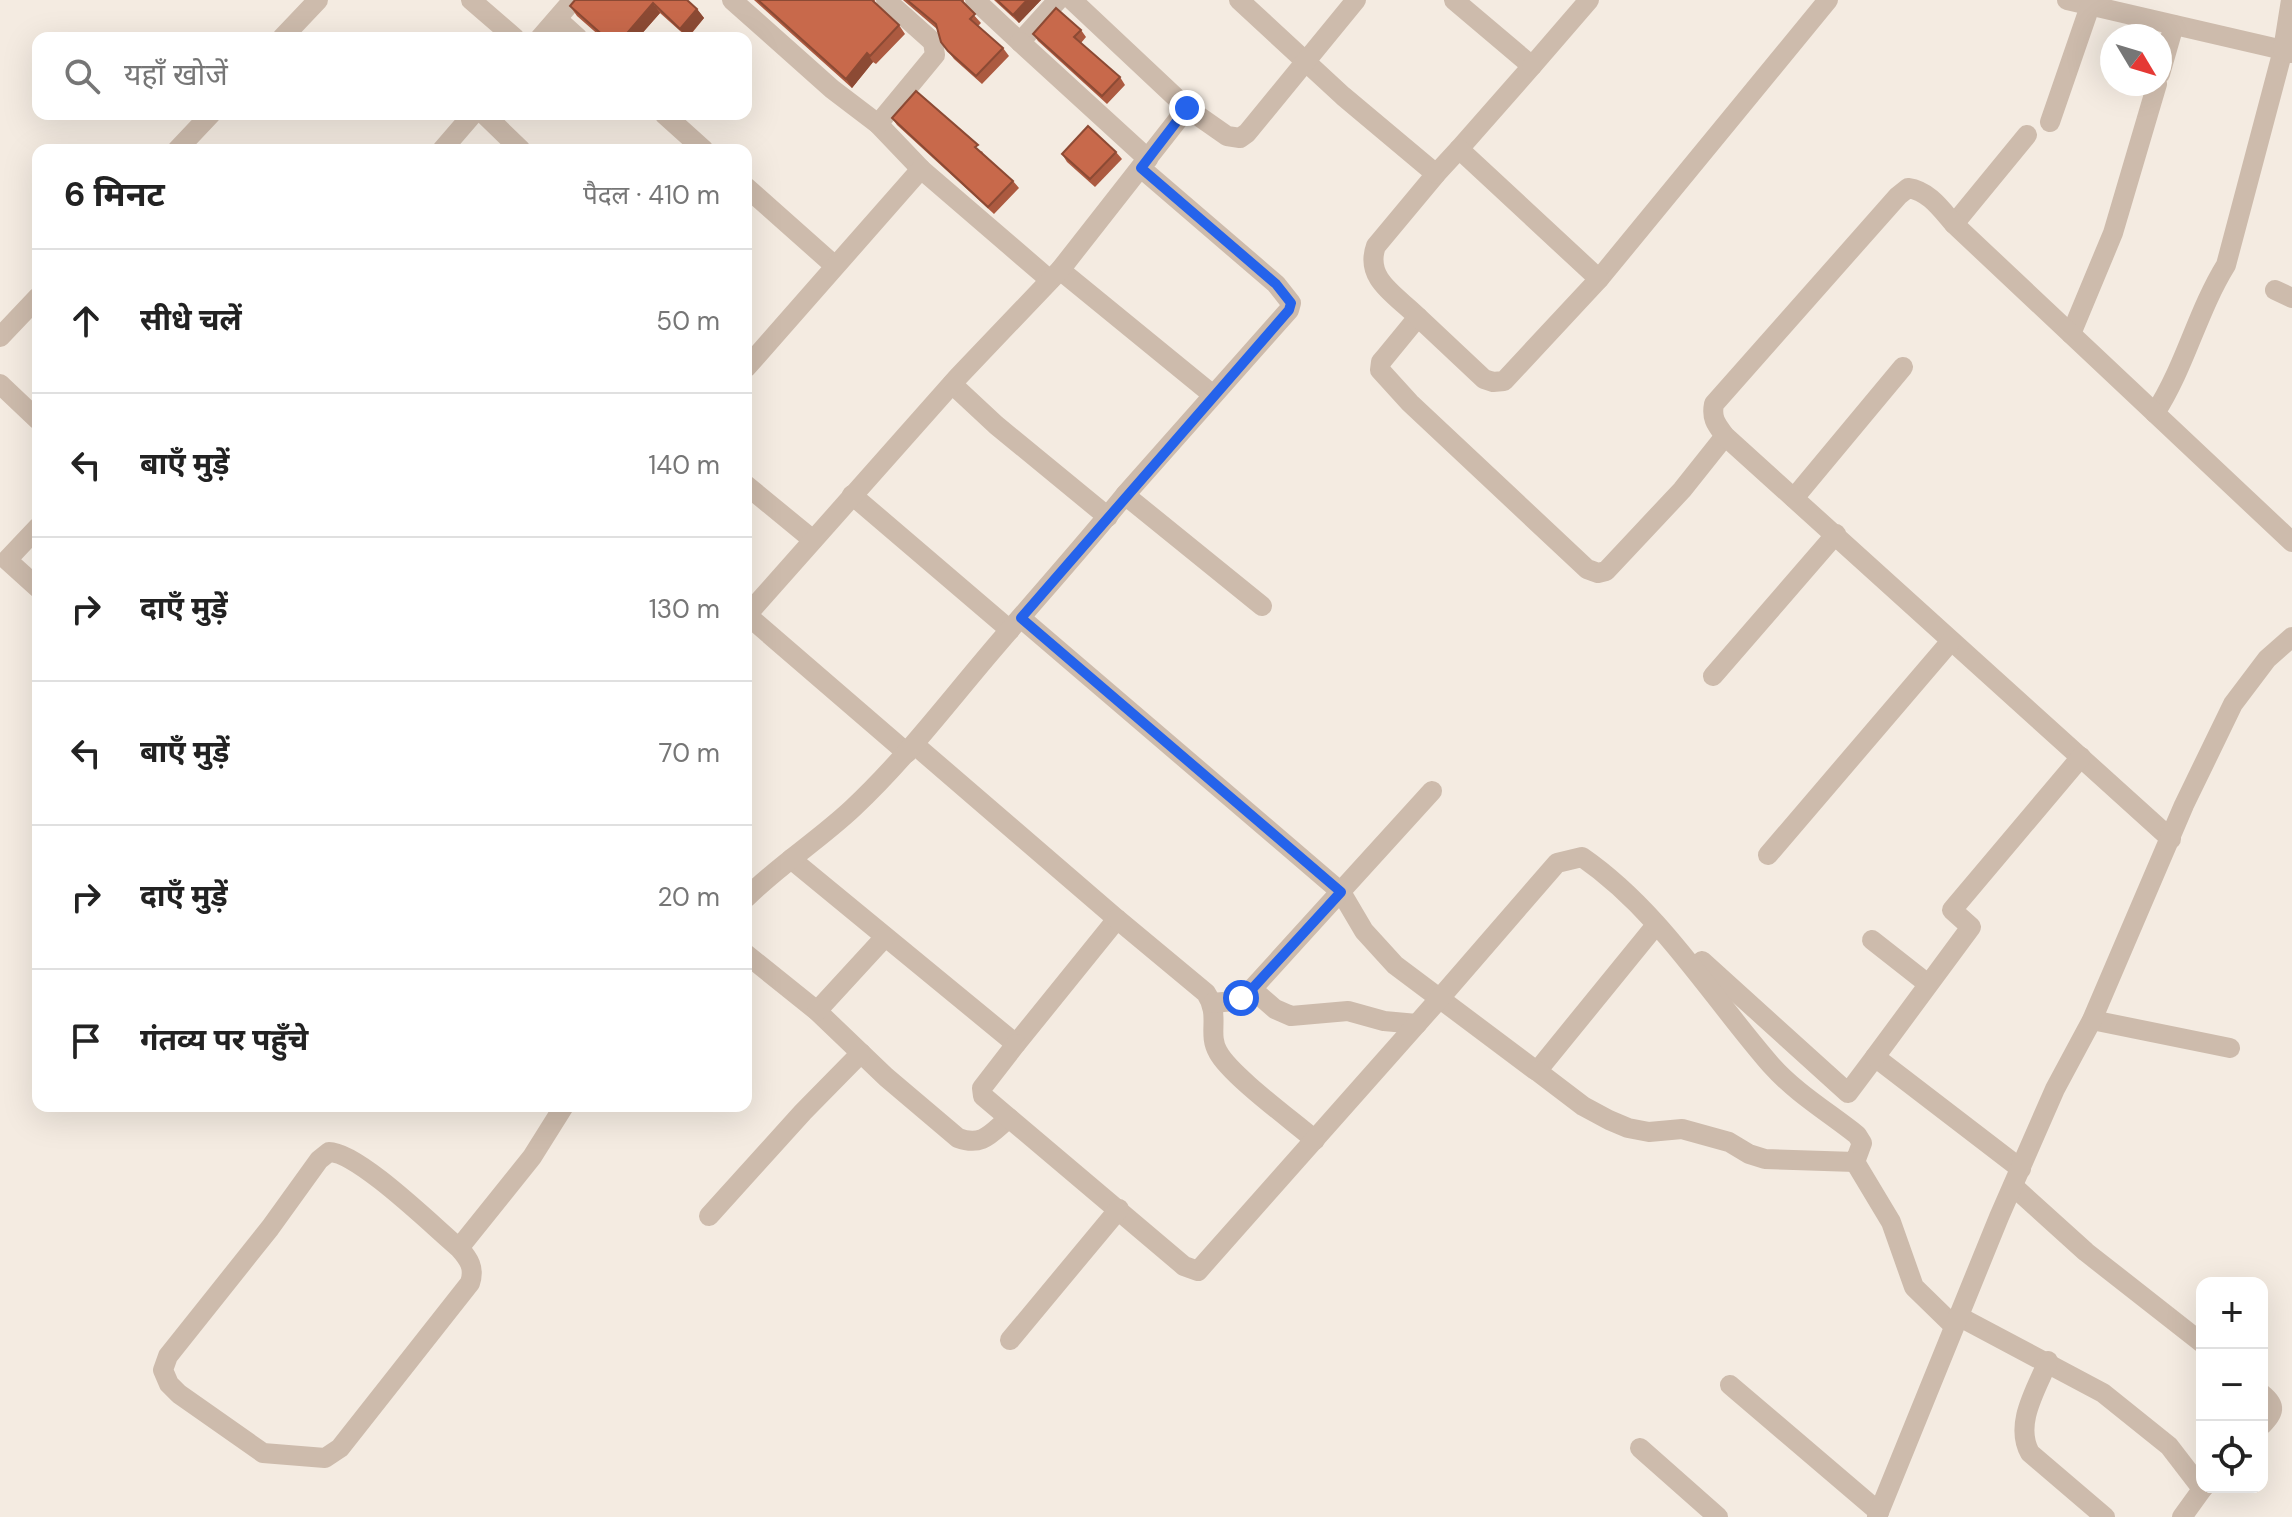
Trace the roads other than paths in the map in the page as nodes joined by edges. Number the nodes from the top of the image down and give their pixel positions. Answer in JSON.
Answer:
{"nodes":[{"id":1,"x":318,"y":0,"type":"edge"},
{"id":2,"x":471,"y":0,"type":"edge"},
{"id":3,"x":573,"y":0,"type":"edge"},
{"id":4,"x":732,"y":0,"type":"edge"},
{"id":5,"x":886,"y":0,"type":"edge"},
{"id":6,"x":975,"y":0,"type":"edge"},
{"id":7,"x":1058,"y":0,"type":"edge"},
{"id":8,"x":1072,"y":0,"type":"edge"},
{"id":9,"x":1239,"y":0,"type":"edge"},
{"id":10,"x":1356,"y":0,"type":"edge"},
{"id":11,"x":1454,"y":0,"type":"edge"},
{"id":12,"x":1589,"y":0,"type":"edge"},
{"id":13,"x":1828,"y":0,"type":"edge"},
{"id":14,"x":2067,"y":0,"type":"edge"},
{"id":15,"x":2291,"y":0,"type":"edge"},
{"id":16,"x":2090,"y":6,"type":"junction"},
{"id":17,"x":557,"y":19,"type":"junction"},
{"id":18,"x":2174,"y":25,"type":"junction"},
{"id":19,"x":288,"y":32,"type":"edge"},
{"id":20,"x":508,"y":32,"type":"edge"},
{"id":21,"x":545,"y":32,"type":"edge"},
{"id":22,"x":571,"y":32,"type":"edge"},
{"id":23,"x":2172,"y":32,"type":"edge"},
{"id":24,"x":1020,"y":42,"type":"junction"},
{"id":25,"x":2287,"y":52,"type":"edge"},
{"id":26,"x":1304,"y":61,"type":"junction"},
{"id":27,"x":1532,"y":66,"type":"junction"},
{"id":28,"x":2153,"y":96,"type":"edge"},
{"id":29,"x":1187,"y":108,"type":"junction"},
{"id":30,"x":205,"y":120,"type":"edge"},
{"id":31,"x":468,"y":120,"type":"edge"},
{"id":32,"x":490,"y":120,"type":"edge"},
{"id":33,"x":671,"y":120,"type":"edge"},
{"id":34,"x":2050,"y":122,"type":"dead end"},
{"id":35,"x":878,"y":124,"type":"junction"},
{"id":36,"x":2027,"y":135,"type":"dead end"},
{"id":37,"x":183,"y":144,"type":"edge"},
{"id":38,"x":447,"y":144,"type":"edge"},
{"id":39,"x":515,"y":144,"type":"edge"},
{"id":40,"x":697,"y":144,"type":"edge"},
{"id":41,"x":1459,"y":149,"type":"junction"},
{"id":42,"x":1144,"y":164,"type":"junction"},
{"id":43,"x":921,"y":169,"type":"junction"},
{"id":44,"x":1436,"y":174,"type":"junction"},
{"id":45,"x":752,"y":192,"type":"edge"},
{"id":46,"x":1954,"y":224,"type":"junction"},
{"id":47,"x":835,"y":266,"type":"junction"},
{"id":48,"x":1055,"y":275,"type":"junction"},
{"id":49,"x":1599,"y":279,"type":"junction"},
{"id":50,"x":32,"y":303,"type":"edge"},
{"id":51,"x":1418,"y":317,"type":"junction"},
{"id":52,"x":2071,"y":334,"type":"junction"},
{"id":53,"x":0,"y":337,"type":"edge"},
{"id":54,"x":752,"y":358,"type":"edge"},
{"id":55,"x":1903,"y":367,"type":"dead end"},
{"id":56,"x":0,"y":384,"type":"edge"},
{"id":57,"x":952,"y":384,"type":"junction"},
{"id":58,"x":1213,"y":395,"type":"junction"},
{"id":59,"x":2155,"y":413,"type":"junction"},
{"id":60,"x":32,"y":414,"type":"edge"},
{"id":61,"x":1725,"y":436,"type":"junction"},
{"id":62,"x":752,"y":490,"type":"edge"},
{"id":63,"x":852,"y":495,"type":"junction"},
{"id":64,"x":1125,"y":495,"type":"junction"},
{"id":65,"x":1794,"y":498,"type":"junction"},
{"id":66,"x":1108,"y":517,"type":"junction"},
{"id":67,"x":32,"y":534,"type":"edge"},
{"id":68,"x":1836,"y":534,"type":"junction"},
{"id":69,"x":813,"y":540,"type":"junction"},
{"id":70,"x":2292,"y":542,"type":"edge"},
{"id":71,"x":4,"y":564,"type":"edge"},
{"id":72,"x":32,"y":584,"type":"edge"},
{"id":73,"x":1262,"y":606,"type":"dead end"},
{"id":74,"x":752,"y":609,"type":"edge"},
{"id":75,"x":752,"y":621,"type":"edge"},
{"id":76,"x":1016,"y":624,"type":"junction"},
{"id":77,"x":2292,"y":637,"type":"edge"},
{"id":78,"x":1951,"y":641,"type":"junction"},
{"id":79,"x":1713,"y":676,"type":"dead end"},
{"id":80,"x":911,"y":749,"type":"junction"},
{"id":81,"x":2081,"y":757,"type":"junction"},
{"id":82,"x":1432,"y":791,"type":"dead end"},
{"id":83,"x":2171,"y":839,"type":"junction"},
{"id":84,"x":1768,"y":855,"type":"dead end"},
{"id":85,"x":791,"y":859,"type":"junction"},
{"id":86,"x":752,"y":892,"type":"edge"},
{"id":87,"x":1341,"y":892,"type":"junction"},
{"id":88,"x":1117,"y":919,"type":"junction"},
{"id":89,"x":1656,"y":925,"type":"junction"},
{"id":90,"x":885,"y":937,"type":"junction"},
{"id":91,"x":1872,"y":940,"type":"dead end"},
{"id":92,"x":1683,"y":955,"type":"junction"},
{"id":93,"x":752,"y":959,"type":"edge"},
{"id":94,"x":1928,"y":984,"type":"junction"},
{"id":95,"x":1252,"y":989,"type":"junction"},
{"id":96,"x":1440,"y":998,"type":"junction"},
{"id":97,"x":1213,"y":1003,"type":"junction"},
{"id":98,"x":817,"y":1011,"type":"junction"},
{"id":99,"x":2092,"y":1020,"type":"junction"},
{"id":100,"x":1417,"y":1024,"type":"junction"},
{"id":101,"x":1016,"y":1044,"type":"junction"},
{"id":102,"x":2230,"y":1048,"type":"dead end"},
{"id":103,"x":861,"y":1053,"type":"junction"},
{"id":104,"x":1875,"y":1057,"type":"junction"},
{"id":105,"x":1537,"y":1071,"type":"junction"},
{"id":106,"x":560,"y":1112,"type":"edge"},
{"id":107,"x":1009,"y":1118,"type":"junction"},
{"id":108,"x":1315,"y":1140,"type":"junction"},
{"id":109,"x":1855,"y":1162,"type":"junction"},
{"id":110,"x":2017,"y":1178,"type":"junction"},
{"id":111,"x":1119,"y":1209,"type":"junction"},
{"id":112,"x":709,"y":1216,"type":"dead end"},
{"id":113,"x":459,"y":1248,"type":"junction"},
{"id":114,"x":1956,"y":1321,"type":"junction"},
{"id":115,"x":2196,"y":1338,"type":"edge"},
{"id":116,"x":1010,"y":1340,"type":"dead end"},
{"id":117,"x":2048,"y":1361,"type":"junction"},
{"id":118,"x":1730,"y":1385,"type":"dead end"},
{"id":119,"x":2268,"y":1399,"type":"edge"},
{"id":120,"x":2268,"y":1419,"type":"edge"},
{"id":121,"x":1640,"y":1448,"type":"dead end"},
{"id":122,"x":2196,"y":1478,"type":"edge"},
{"id":123,"x":2200,"y":1493,"type":"edge"},
{"id":124,"x":1878,"y":1515,"type":"edge"},
{"id":125,"x":1718,"y":1517,"type":"edge"},
{"id":126,"x":2105,"y":1517,"type":"edge"},
{"id":127,"x":2182,"y":1517,"type":"edge"}],
"edges":[{"from":1,"to":19,"type":"street"},
{"from":2,"to":20,"type":"street"},
{"from":3,"to":17,"type":"street"},
{"from":4,"to":35,"type":"street"},
{"from":5,"to":35,"type":"street"},
{"from":6,"to":24,"type":"street"},
{"from":7,"to":24,"type":"street"},
{"from":8,"to":29,"type":"street"},
{"from":9,"to":26,"type":"street"},
{"from":10,"to":26,"type":"street"},
{"from":11,"to":27,"type":"street"},
{"from":12,"to":27,"type":"street"},
{"from":13,"to":49,"type":"street"},
{"from":14,"to":16,"type":"street"},
{"from":15,"to":25,"type":"street"},
{"from":16,"to":18,"type":"street"},
{"from":16,"to":34,"type":"street"},
{"from":17,"to":21,"type":"street"},
{"from":17,"to":22,"type":"street"},
{"from":18,"to":23,"type":"street"},
{"from":18,"to":25,"type":"street"},
{"from":24,"to":42,"type":"street"},
{"from":25,"to":59,"type":"street"},
{"from":26,"to":29,"type":"street"},
{"from":26,"to":44,"type":"street"},
{"from":27,"to":41,"type":"street"},
{"from":28,"to":52,"type":"street"},
{"from":29,"to":42,"type":"street"},
{"from":30,"to":37,"type":"street"},
{"from":31,"to":38,"type":"street"},
{"from":32,"to":39,"type":"street"},
{"from":33,"to":40,"type":"street"},
{"from":35,"to":43,"type":"street"},
{"from":36,"to":46,"type":"street"},
{"from":41,"to":44,"type":"street"},
{"from":41,"to":49,"type":"street"},
{"from":42,"to":48,"type":"street"},
{"from":42,"to":58,"type":"street"},
{"from":43,"to":47,"type":"street"},
{"from":43,"to":48,"type":"street"},
{"from":44,"to":51,"type":"street"},
{"from":45,"to":47,"type":"street"},
{"from":46,"to":52,"type":"street"},
{"from":46,"to":61,"type":"street"},
{"from":47,"to":54,"type":"street"},
{"from":48,"to":57,"type":"street"},
{"from":48,"to":58,"type":"street"},
{"from":49,"to":51,"type":"street"},
{"from":50,"to":53,"type":"street"},
{"from":51,"to":61,"type":"street"},
{"from":52,"to":59,"type":"street"},
{"from":55,"to":65,"type":"street"},
{"from":56,"to":60,"type":"street"},
{"from":57,"to":63,"type":"street"},
{"from":57,"to":66,"type":"street"},
{"from":58,"to":64,"type":"street"},
{"from":59,"to":70,"type":"street"},
{"from":61,"to":65,"type":"street"},
{"from":62,"to":69,"type":"street"},
{"from":63,"to":69,"type":"street"},
{"from":63,"to":76,"type":"street"},
{"from":64,"to":66,"type":"street"},
{"from":64,"to":73,"type":"street"},
{"from":65,"to":68,"type":"street"},
{"from":66,"to":76,"type":"street"},
{"from":67,"to":71,"type":"street"},
{"from":68,"to":78,"type":"street"},
{"from":68,"to":79,"type":"street"},
{"from":69,"to":74,"type":"street"},
{"from":71,"to":72,"type":"street"},
{"from":75,"to":80,"type":"street"},
{"from":76,"to":80,"type":"street"},
{"from":76,"to":87,"type":"street"},
{"from":77,"to":83,"type":"street"},
{"from":78,"to":81,"type":"street"},
{"from":78,"to":84,"type":"street"},
{"from":80,"to":85,"type":"street"},
{"from":80,"to":88,"type":"street"},
{"from":81,"to":83,"type":"street"},
{"from":81,"to":94,"type":"street"},
{"from":82,"to":87,"type":"street"},
{"from":83,"to":99,"type":"street"},
{"from":85,"to":86,"type":"street"},
{"from":85,"to":90,"type":"street"},
{"from":87,"to":95,"type":"street"},
{"from":87,"to":96,"type":"street"},
{"from":88,"to":97,"type":"street"},
{"from":88,"to":101,"type":"street"},
{"from":89,"to":92,"type":"street"},
{"from":89,"to":96,"type":"street"},
{"from":89,"to":105,"type":"street"},
{"from":90,"to":98,"type":"street"},
{"from":90,"to":101,"type":"street"},
{"from":91,"to":94,"type":"street"},
{"from":92,"to":104,"type":"street"},
{"from":92,"to":109,"type":"street"},
{"from":93,"to":98,"type":"street"},
{"from":94,"to":104,"type":"street"},
{"from":95,"to":97,"type":"street"},
{"from":95,"to":100,"type":"street"},
{"from":96,"to":100,"type":"street"},
{"from":96,"to":105,"type":"street"},
{"from":97,"to":108,"type":"street"},
{"from":98,"to":103,"type":"street"},
{"from":99,"to":102,"type":"street"},
{"from":99,"to":110,"type":"street"},
{"from":100,"to":108,"type":"street"},
{"from":101,"to":107,"type":"street"},
{"from":103,"to":107,"type":"street"},
{"from":103,"to":112,"type":"street"},
{"from":104,"to":110,"type":"street"},
{"from":105,"to":109,"type":"street"},
{"from":106,"to":113,"type":"street"},
{"from":107,"to":111,"type":"street"},
{"from":108,"to":111,"type":"street"},
{"from":109,"to":114,"type":"street"},
{"from":110,"to":114,"type":"street"},
{"from":110,"to":115,"type":"street"},
{"from":111,"to":116,"type":"street"},
{"from":113,"to":113,"type":"street"},
{"from":114,"to":117,"type":"street"},
{"from":114,"to":124,"type":"street"},
{"from":117,"to":122,"type":"street"},
{"from":117,"to":126,"type":"street"},
{"from":118,"to":124,"type":"street"},
{"from":119,"to":120,"type":"street"},
{"from":121,"to":125,"type":"street"},
{"from":123,"to":127,"type":"street"}]}
